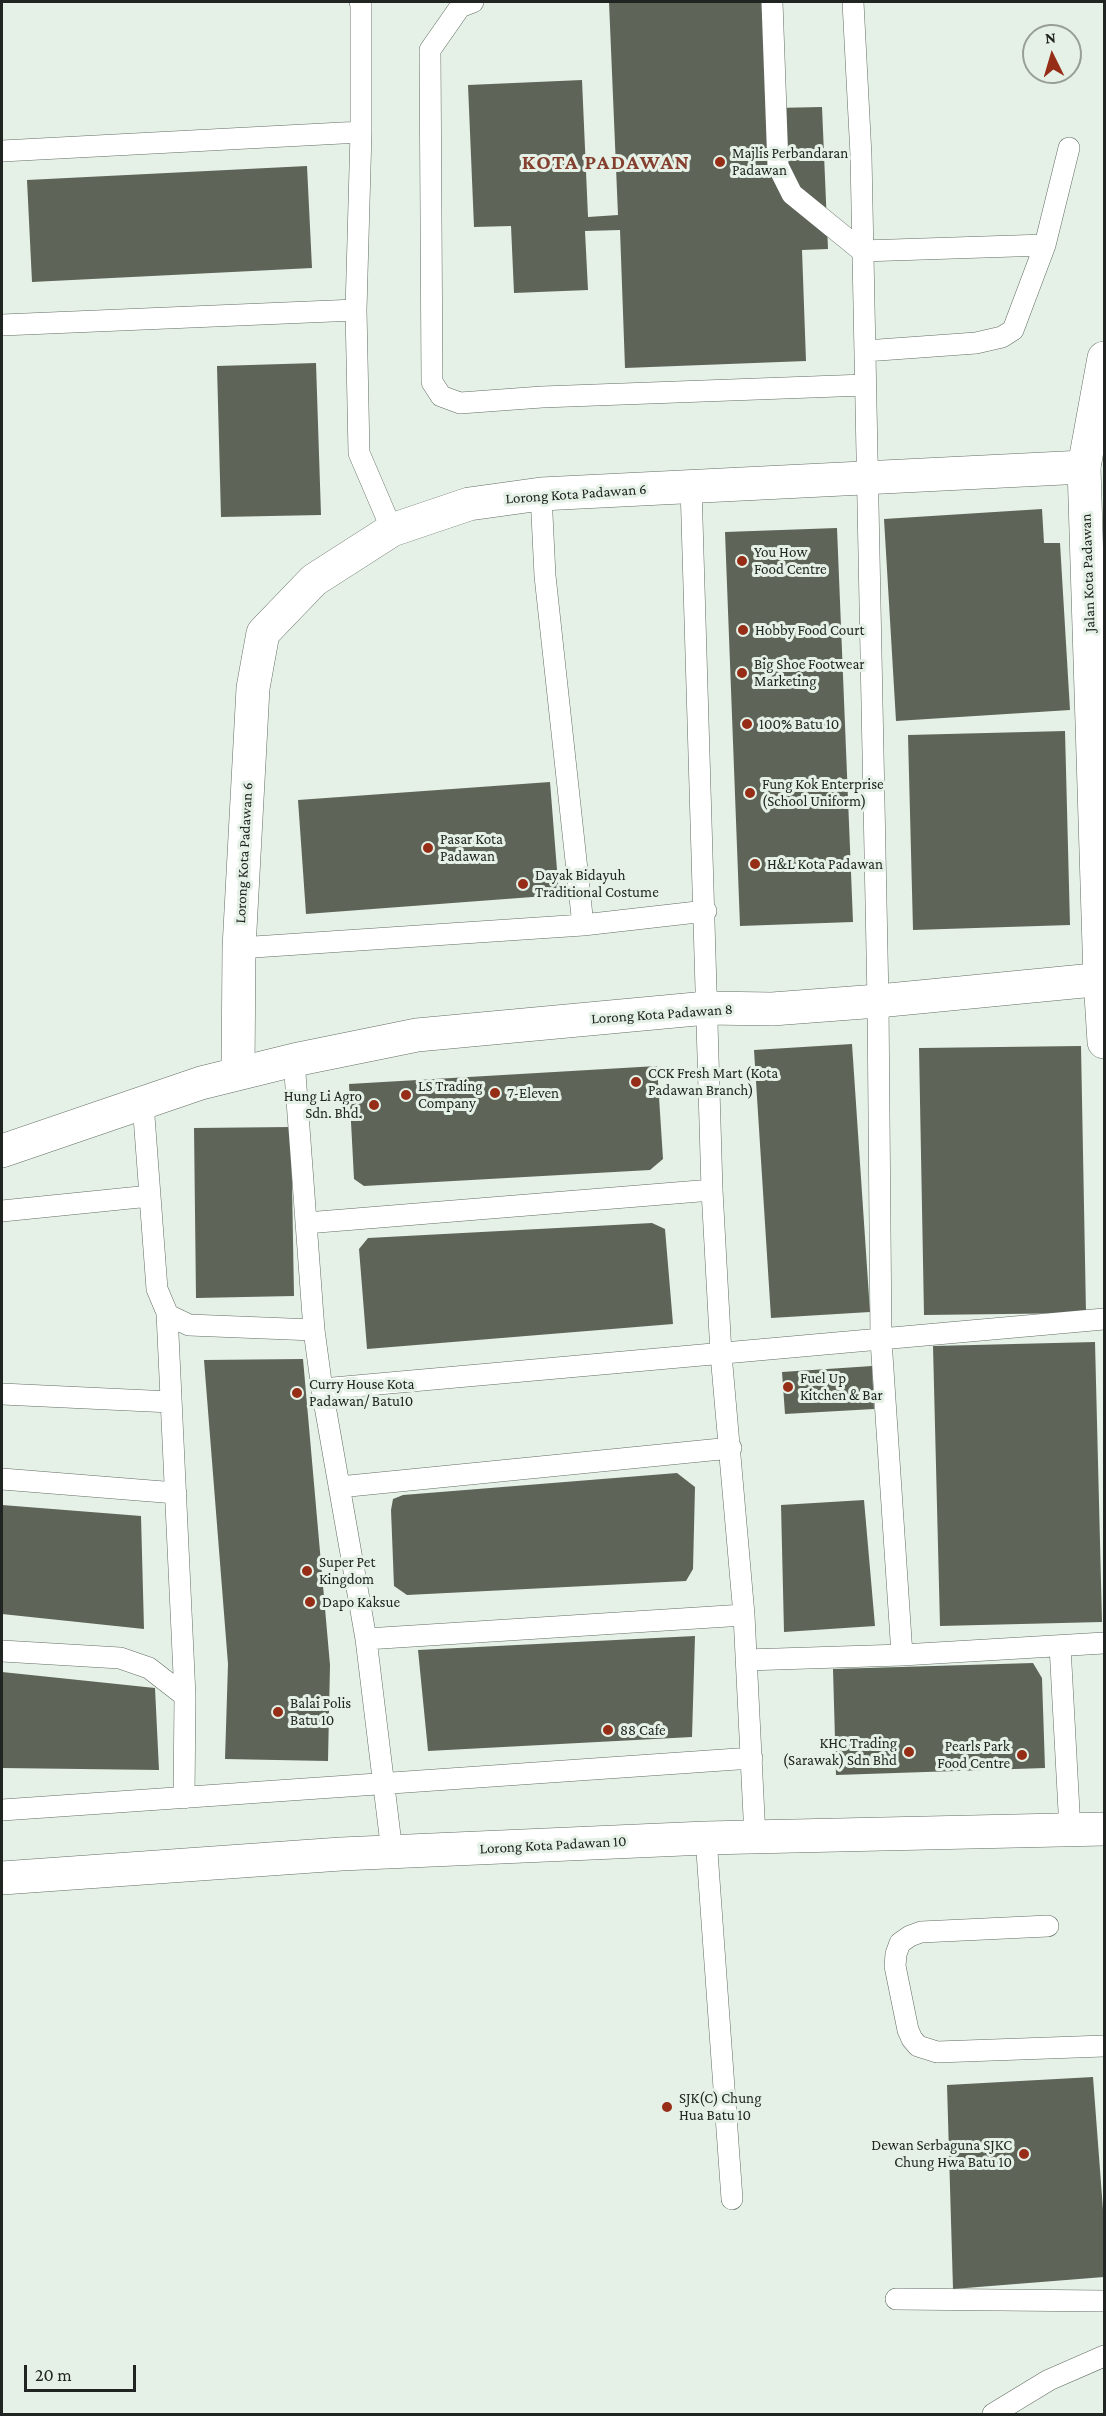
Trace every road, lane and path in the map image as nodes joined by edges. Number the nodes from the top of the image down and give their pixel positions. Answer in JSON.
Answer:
{"nodes":[{"id":1,"x":360,"y":2,"type":"edge"},
{"id":2,"x":473,"y":2,"type":"edge"},
{"id":3,"x":772,"y":2,"type":"edge"},
{"id":4,"x":853,"y":2,"type":"edge"},
{"id":5,"x":361,"y":132,"type":"junction"},
{"id":6,"x":1069,"y":148,"type":"dead end"},
{"id":7,"x":2,"y":151,"type":"edge"},
{"id":8,"x":1045,"y":245,"type":"junction"},
{"id":9,"x":862,"y":251,"type":"junction"},
{"id":10,"x":356,"y":310,"type":"junction"},
{"id":11,"x":2,"y":325,"type":"edge"},
{"id":12,"x":865,"y":351,"type":"junction"},
{"id":13,"x":1104,"y":358,"type":"edge"},
{"id":14,"x":865,"y":385,"type":"junction"},
{"id":15,"x":1084,"y":467,"type":"junction"},
{"id":16,"x":868,"y":479,"type":"junction"},
{"id":17,"x":691,"y":486,"type":"junction"},
{"id":18,"x":541,"y":494,"type":"junction"},
{"id":19,"x":392,"y":530,"type":"junction"},
{"id":20,"x":706,"y":911,"type":"junction"},
{"id":21,"x":583,"y":925,"type":"junction"},
{"id":22,"x":239,"y":948,"type":"junction"},
{"id":23,"x":1102,"y":979,"type":"edge"},
{"id":24,"x":878,"y":1001,"type":"junction"},
{"id":25,"x":707,"y":1008,"type":"junction"},
{"id":26,"x":1104,"y":1042,"type":"edge"},
{"id":27,"x":294,"y":1060,"type":"junction"},
{"id":28,"x":238,"y":1073,"type":"junction"},
{"id":29,"x":143,"y":1103,"type":"junction"},
{"id":30,"x":2,"y":1151,"type":"edge"},
{"id":31,"x":712,"y":1190,"type":"junction"},
{"id":32,"x":150,"y":1196,"type":"junction"},
{"id":33,"x":2,"y":1211,"type":"edge"},
{"id":34,"x":306,"y":1223,"type":"junction"},
{"id":35,"x":167,"y":1313,"type":"junction"},
{"id":36,"x":1104,"y":1319,"type":"edge"},
{"id":37,"x":314,"y":1330,"type":"junction"},
{"id":38,"x":881,"y":1340,"type":"junction"},
{"id":39,"x":721,"y":1354,"type":"junction"},
{"id":40,"x":322,"y":1389,"type":"junction"},
{"id":41,"x":2,"y":1394,"type":"edge"},
{"id":42,"x":171,"y":1402,"type":"junction"},
{"id":43,"x":731,"y":1448,"type":"junction"},
{"id":44,"x":2,"y":1479,"type":"edge"},
{"id":45,"x":339,"y":1487,"type":"junction"},
{"id":46,"x":176,"y":1493,"type":"junction"},
{"id":47,"x":744,"y":1615,"type":"junction"},
{"id":48,"x":366,"y":1639,"type":"junction"},
{"id":49,"x":1104,"y":1643,"type":"edge"},
{"id":50,"x":1060,"y":1646,"type":"junction"},
{"id":51,"x":2,"y":1651,"type":"edge"},
{"id":52,"x":902,"y":1655,"type":"junction"},
{"id":53,"x":746,"y":1660,"type":"junction"},
{"id":54,"x":185,"y":1696,"type":"junction"},
{"id":55,"x":752,"y":1758,"type":"junction"},
{"id":56,"x":385,"y":1782,"type":"junction"},
{"id":57,"x":184,"y":1798,"type":"junction"},
{"id":58,"x":2,"y":1809,"type":"edge"},
{"id":59,"x":1104,"y":1829,"type":"edge"},
{"id":60,"x":1070,"y":1830,"type":"junction"},
{"id":61,"x":706,"y":1838,"type":"junction"},
{"id":62,"x":755,"y":1838,"type":"junction"},
{"id":63,"x":392,"y":1852,"type":"junction"},
{"id":64,"x":2,"y":1878,"type":"edge"},
{"id":65,"x":1048,"y":1926,"type":"dead end"},
{"id":66,"x":1104,"y":2046,"type":"edge"},
{"id":67,"x":732,"y":2199,"type":"dead end"},
{"id":68,"x":896,"y":2299,"type":"dead end"},
{"id":69,"x":1104,"y":2301,"type":"edge"},
{"id":70,"x":1104,"y":2356,"type":"edge"},
{"id":71,"x":993,"y":2415,"type":"edge"}],
"edges":[{"from":1,"to":5,"type":"lane"},
{"from":2,"to":14,"type":"lane"},
{"from":3,"to":9,"type":"lane"},
{"from":4,"to":9,"type":"lane"},
{"from":5,"to":7,"type":"lane"},
{"from":5,"to":10,"type":"lane"},
{"from":6,"to":8,"type":"lane"},
{"from":8,"to":9,"type":"lane"},
{"from":8,"to":12,"type":"lane"},
{"from":9,"to":12,"type":"lane"},
{"from":10,"to":11,"type":"lane"},
{"from":10,"to":19,"type":"lane"},
{"from":12,"to":14,"type":"lane"},
{"from":13,"to":15,"type":"street","name":"Jalan Kota Padawan"},
{"from":14,"to":16,"type":"lane"},
{"from":15,"to":16,"type":"street","name":"Lorong Kota Padawan 6"},
{"from":15,"to":23,"type":"street","name":"Jalan Kota Padawan"},
{"from":16,"to":17,"type":"street","name":"Lorong Kota Padawan 6"},
{"from":16,"to":24,"type":"lane"},
{"from":17,"to":18,"type":"street","name":"Lorong Kota Padawan 6"},
{"from":17,"to":20,"type":"lane"},
{"from":18,"to":19,"type":"street","name":"Lorong Kota Padawan 6"},
{"from":18,"to":21,"type":"lane"},
{"from":19,"to":22,"type":"street","name":"Lorong Kota Padawan 6"},
{"from":20,"to":21,"type":"lane"},
{"from":20,"to":25,"type":"lane"},
{"from":21,"to":22,"type":"lane"},
{"from":22,"to":28,"type":"street","name":"Lorong Kota Padawan 6"},
{"from":23,"to":24,"type":"street","name":"Lorong Kota Padawan 8"},
{"from":23,"to":26,"type":"street","name":"Jalan Kota Padawan"},
{"from":24,"to":25,"type":"street","name":"Lorong Kota Padawan 8"},
{"from":24,"to":38,"type":"lane"},
{"from":25,"to":27,"type":"street","name":"Lorong Kota Padawan 8"},
{"from":25,"to":31,"type":"lane"},
{"from":27,"to":28,"type":"street","name":"Lorong Kota Padawan 8"},
{"from":27,"to":34,"type":"lane"},
{"from":28,"to":29,"type":"street","name":"Lorong Kota Padawan 8"},
{"from":29,"to":30,"type":"street","name":"Lorong Kota Padawan 8"},
{"from":29,"to":32,"type":"lane"},
{"from":31,"to":34,"type":"lane"},
{"from":31,"to":39,"type":"lane"},
{"from":32,"to":33,"type":"lane"},
{"from":32,"to":35,"type":"lane"},
{"from":34,"to":37,"type":"lane"},
{"from":35,"to":37,"type":"lane"},
{"from":35,"to":42,"type":"lane"},
{"from":36,"to":38,"type":"lane"},
{"from":37,"to":40,"type":"lane"},
{"from":38,"to":39,"type":"lane"},
{"from":38,"to":52,"type":"lane"},
{"from":39,"to":40,"type":"lane"},
{"from":39,"to":43,"type":"lane"},
{"from":40,"to":45,"type":"lane"},
{"from":41,"to":42,"type":"lane"},
{"from":42,"to":46,"type":"lane"},
{"from":43,"to":45,"type":"lane"},
{"from":43,"to":47,"type":"lane"},
{"from":44,"to":46,"type":"lane"},
{"from":45,"to":48,"type":"lane"},
{"from":46,"to":54,"type":"lane"},
{"from":47,"to":48,"type":"lane"},
{"from":47,"to":53,"type":"lane"},
{"from":48,"to":56,"type":"lane"},
{"from":49,"to":50,"type":"lane"},
{"from":50,"to":52,"type":"lane"},
{"from":50,"to":60,"type":"lane"},
{"from":51,"to":54,"type":"lane"},
{"from":52,"to":53,"type":"lane"},
{"from":53,"to":55,"type":"lane"},
{"from":54,"to":57,"type":"lane"},
{"from":55,"to":56,"type":"lane"},
{"from":55,"to":62,"type":"lane"},
{"from":56,"to":57,"type":"lane"},
{"from":56,"to":63,"type":"lane"},
{"from":57,"to":58,"type":"lane"},
{"from":59,"to":60,"type":"street","name":"Lorong Kota Padawan 10"},
{"from":60,"to":62,"type":"street","name":"Lorong Kota Padawan 10"},
{"from":61,"to":62,"type":"street","name":"Lorong Kota Padawan 10"},
{"from":61,"to":63,"type":"street","name":"Lorong Kota Padawan 10"},
{"from":61,"to":67,"type":"lane"},
{"from":63,"to":64,"type":"street","name":"Lorong Kota Padawan 10"},
{"from":65,"to":66,"type":"lane"},
{"from":68,"to":69,"type":"lane"},
{"from":70,"to":71,"type":"lane"}]}
